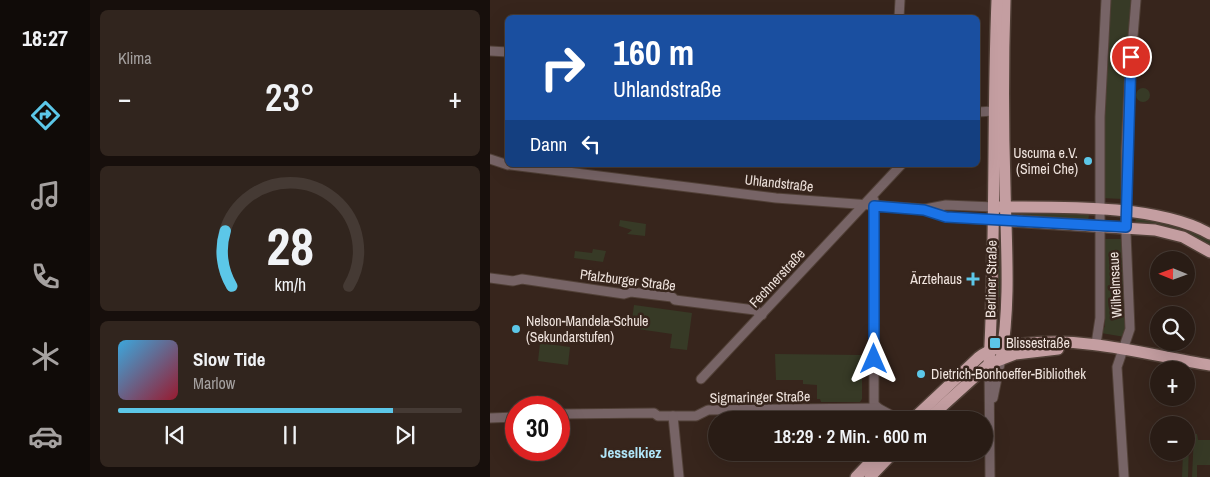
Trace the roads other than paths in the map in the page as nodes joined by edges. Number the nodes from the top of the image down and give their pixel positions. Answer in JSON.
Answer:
{"nodes":[{"id":1,"x":900,"y":0,"type":"edge"},
{"id":2,"x":996,"y":0,"type":"edge"},
{"id":3,"x":1005,"y":0,"type":"edge"},
{"id":4,"x":1106,"y":0,"type":"edge"},
{"id":5,"x":1136,"y":0,"type":"edge"},
{"id":6,"x":899,"y":15,"type":"edge"},
{"id":7,"x":490,"y":51,"type":"edge"},
{"id":8,"x":505,"y":52,"type":"edge"},
{"id":9,"x":993,"y":111,"type":"junction"},
{"id":10,"x":980,"y":112,"type":"edge"},
{"id":11,"x":490,"y":160,"type":"edge"},
{"id":12,"x":505,"y":164,"type":"edge"},
{"id":13,"x":505,"y":165,"type":"edge"},
{"id":14,"x":490,"y":167,"type":"edge"},
{"id":15,"x":524,"y":167,"type":"edge"},
{"id":16,"x":899,"y":167,"type":"edge"},
{"id":17,"x":869,"y":205,"type":"junction"},
{"id":18,"x":1000,"y":207,"type":"junction"},
{"id":19,"x":924,"y":210,"type":"junction"},
{"id":20,"x":1098,"y":210,"type":"junction"},
{"id":21,"x":1126,"y":212,"type":"junction"},
{"id":22,"x":993,"y":220,"type":"junction"},
{"id":23,"x":1006,"y":221,"type":"junction"},
{"id":24,"x":1098,"y":226,"type":"junction"},
{"id":25,"x":1126,"y":227,"type":"junction"},
{"id":26,"x":1210,"y":234,"type":"edge"},
{"id":27,"x":1210,"y":252,"type":"edge"},
{"id":28,"x":490,"y":278,"type":"edge"},
{"id":29,"x":762,"y":315,"type":"junction"},
{"id":30,"x":1096,"y":344,"type":"junction"},
{"id":31,"x":1003,"y":346,"type":"junction"},
{"id":32,"x":990,"y":350,"type":"junction"},
{"id":33,"x":1123,"y":351,"type":"junction"},
{"id":34,"x":1001,"y":358,"type":"junction"},
{"id":35,"x":990,"y":364,"type":"junction"},
{"id":36,"x":1210,"y":364,"type":"edge"},
{"id":37,"x":1210,"y":372,"type":"edge"},
{"id":38,"x":701,"y":379,"type":"dead end"},
{"id":39,"x":878,"y":408,"type":"junction"},
{"id":40,"x":991,"y":408,"type":"junction"},
{"id":41,"x":884,"y":411,"type":"edge"},
{"id":42,"x":921,"y":411,"type":"edge"},
{"id":43,"x":937,"y":411,"type":"edge"},
{"id":44,"x":570,"y":414,"type":"edge"},
{"id":45,"x":673,"y":416,"type":"junction"},
{"id":46,"x":505,"y":417,"type":"edge"},
{"id":47,"x":490,"y":418,"type":"edge"},
{"id":48,"x":871,"y":461,"type":"edge"},
{"id":49,"x":885,"y":461,"type":"edge"},
{"id":50,"x":679,"y":477,"type":"edge"},
{"id":51,"x":856,"y":477,"type":"edge"},
{"id":52,"x":870,"y":477,"type":"edge"},
{"id":53,"x":990,"y":477,"type":"edge"},
{"id":54,"x":1124,"y":477,"type":"edge"}],
"edges":[{"from":1,"to":6,"type":"street"},
{"from":2,"to":9,"type":"main road","name":"Berliner Straße"},
{"from":3,"to":18,"type":"main road","name":"Berliner Straße"},
{"from":4,"to":20,"type":"street","name":"Wilhelmsaue"},
{"from":5,"to":21,"type":"street","name":"Wilhelmsaue"},
{"from":7,"to":8,"type":"street"},
{"from":9,"to":10,"type":"street"},
{"from":9,"to":18,"type":"main road","name":"Berliner Straße"},
{"from":11,"to":12,"type":"street","name":"Uhlandstraße"},
{"from":13,"to":14,"type":"street","name":"Uhlandstraße"},
{"from":15,"to":17,"type":"street","name":"Uhlandstraße"},
{"from":16,"to":17,"type":"street"},
{"from":17,"to":19,"type":"street","name":"Uhlandstraße"},
{"from":17,"to":29,"type":"street","name":"Fechnerstraße"},
{"from":17,"to":39,"type":"street"},
{"from":18,"to":19,"type":"street","name":"Uhlandstraße"},
{"from":18,"to":20,"type":"main road","name":"Uhlandstraße"},
{"from":18,"to":22,"type":"main road","name":"Berliner Straße"},
{"from":18,"to":23,"type":"main road","name":"Berliner Straße"},
{"from":19,"to":22,"type":"street","name":"Uhlandstraße"},
{"from":20,"to":21,"type":"main road","name":"Uhlandstraße"},
{"from":20,"to":24,"type":"street","name":"Wilhelmsaue"},
{"from":21,"to":25,"type":"street","name":"Wilhelmsaue"},
{"from":21,"to":26,"type":"main road","name":"Uhlandstraße"},
{"from":22,"to":23,"type":"main road","name":"Uhlandstraße"},
{"from":22,"to":32,"type":"main road","name":"Berliner Straße"},
{"from":23,"to":24,"type":"main road","name":"Uhlandstraße"},
{"from":23,"to":31,"type":"main road","name":"Berliner Straße"},
{"from":24,"to":25,"type":"main road","name":"Uhlandstraße"},
{"from":24,"to":30,"type":"street","name":"Wilhelmsaue"},
{"from":25,"to":27,"type":"main road","name":"Uhlandstraße"},
{"from":25,"to":33,"type":"street","name":"Wilhelmsaue"},
{"from":28,"to":29,"type":"street","name":"Pfalzburger Straße"},
{"from":29,"to":38,"type":"street","name":"Fechnerstraße"},
{"from":30,"to":31,"type":"main road"},
{"from":30,"to":33,"type":"main road"},
{"from":31,"to":32,"type":"main road"},
{"from":31,"to":34,"type":"main road","name":"Berliner Straße"},
{"from":32,"to":35,"type":"main road","name":"Berliner Straße"},
{"from":32,"to":42,"type":"main road"},
{"from":33,"to":34,"type":"main road"},
{"from":33,"to":36,"type":"main road"},
{"from":33,"to":37,"type":"main road"},
{"from":33,"to":54,"type":"street","name":"Wilhelmsaue"},
{"from":34,"to":35,"type":"main road"},
{"from":34,"to":40,"type":"street","name":"Berliner Straße"},
{"from":35,"to":40,"type":"street","name":"Berliner Straße"},
{"from":35,"to":43,"type":"main road"},
{"from":39,"to":41,"type":"street"},
{"from":39,"to":45,"type":"street","name":"Sigmaringer Straße"},
{"from":40,"to":53,"type":"street","name":"Berliner Straße"},
{"from":44,"to":45,"type":"street","name":"Sigmaringer Straße"},
{"from":45,"to":50,"type":"street"},
{"from":46,"to":47,"type":"street"},
{"from":48,"to":51,"type":"main road"},
{"from":49,"to":52,"type":"main road"}]}
